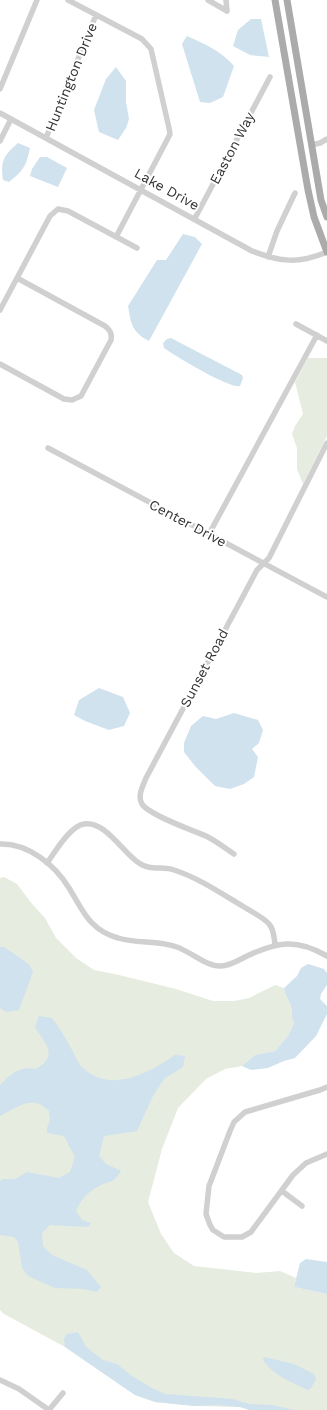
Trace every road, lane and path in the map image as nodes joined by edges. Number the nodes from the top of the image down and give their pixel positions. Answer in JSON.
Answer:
{"nodes":[{"id":1,"x":37,"y":0,"type":"edge"},
{"id":2,"x":68,"y":0,"type":"edge"},
{"id":3,"x":208,"y":0,"type":"edge"},
{"id":4,"x":226,"y":0,"type":"edge"},
{"id":5,"x":275,"y":0,"type":"edge"},
{"id":6,"x":287,"y":0,"type":"edge"},
{"id":7,"x":96,"y":15,"type":"junction"},
{"id":8,"x":270,"y":77,"type":"dead end"},
{"id":9,"x":0,"y":89,"type":"edge"},
{"id":10,"x":0,"y":113,"type":"edge"},
{"id":11,"x":11,"y":119,"type":"junction"},
{"id":12,"x":46,"y":138,"type":"junction"},
{"id":13,"x":327,"y":139,"type":"edge"},
{"id":14,"x":0,"y":141,"type":"edge"},
{"id":15,"x":311,"y":145,"type":"junction"},
{"id":16,"x":141,"y":189,"type":"junction"},
{"id":17,"x":295,"y":193,"type":"dead end"},
{"id":18,"x":194,"y":218,"type":"junction"},
{"id":19,"x":327,"y":218,"type":"edge"},
{"id":20,"x":116,"y":237,"type":"junction"},
{"id":21,"x":137,"y":248,"type":"dead end"},
{"id":22,"x":327,"y":252,"type":"edge"},
{"id":23,"x":268,"y":257,"type":"junction"},
{"id":24,"x":17,"y":278,"type":"junction"},
{"id":25,"x":0,"y":310,"type":"edge"},
{"id":26,"x":296,"y":324,"type":"dead end"},
{"id":27,"x":317,"y":335,"type":"junction"},
{"id":28,"x":327,"y":341,"type":"edge"},
{"id":29,"x":0,"y":364,"type":"edge"},
{"id":30,"x":327,"y":443,"type":"edge"},
{"id":31,"x":48,"y":448,"type":"dead end"},
{"id":32,"x":209,"y":534,"type":"junction"},
{"id":33,"x":263,"y":563,"type":"junction"},
{"id":34,"x":327,"y":597,"type":"edge"},
{"id":35,"x":0,"y":844,"type":"edge"},
{"id":36,"x":234,"y":854,"type":"dead end"},
{"id":37,"x":47,"y":863,"type":"junction"},
{"id":38,"x":275,"y":944,"type":"junction"},
{"id":39,"x":327,"y":956,"type":"edge"},
{"id":40,"x":327,"y":1087,"type":"edge"},
{"id":41,"x":327,"y":1154,"type":"edge"},
{"id":42,"x":282,"y":1191,"type":"junction"},
{"id":43,"x":302,"y":1206,"type":"dead end"},
{"id":44,"x":0,"y":1380,"type":"edge"},
{"id":45,"x":63,"y":1393,"type":"dead end"},
{"id":46,"x":49,"y":1410,"type":"edge"}],
"edges":[{"from":1,"to":9,"type":"street"},
{"from":2,"to":7,"type":"street"},
{"from":3,"to":4,"type":"street"},
{"from":5,"to":22,"type":"main road"},
{"from":6,"to":15,"type":"main road"},
{"from":7,"to":12,"type":"street","name":"Huntington Drive"},
{"from":7,"to":16,"type":"street"},
{"from":8,"to":18,"type":"street","name":"Easton Way"},
{"from":10,"to":11,"type":"street","name":"Lake Drive"},
{"from":11,"to":12,"type":"street","name":"Lake Drive"},
{"from":11,"to":14,"type":"street"},
{"from":12,"to":16,"type":"street","name":"Lake Drive"},
{"from":13,"to":15,"type":"street"},
{"from":15,"to":19,"type":"main road"},
{"from":16,"to":18,"type":"street","name":"Lake Drive"},
{"from":16,"to":20,"type":"street"},
{"from":17,"to":23,"type":"street"},
{"from":18,"to":23,"type":"street","name":"Lake Drive"},
{"from":20,"to":21,"type":"street"},
{"from":20,"to":24,"type":"street"},
{"from":22,"to":23,"type":"street","name":"Lake Drive"},
{"from":24,"to":25,"type":"street"},
{"from":24,"to":29,"type":"street"},
{"from":26,"to":27,"type":"street"},
{"from":27,"to":28,"type":"street"},
{"from":27,"to":32,"type":"street"},
{"from":30,"to":33,"type":"street","name":"Sunset Road"},
{"from":31,"to":32,"type":"street","name":"Center Drive"},
{"from":32,"to":33,"type":"street","name":"Center Drive"},
{"from":33,"to":34,"type":"street","name":"Center Drive"},
{"from":33,"to":36,"type":"street","name":"Sunset Road"},
{"from":35,"to":37,"type":"street"},
{"from":37,"to":38,"type":"street"},
{"from":37,"to":38,"type":"street"},
{"from":38,"to":39,"type":"street"},
{"from":40,"to":42,"type":"street"},
{"from":41,"to":42,"type":"street"},
{"from":42,"to":43,"type":"street"},
{"from":44,"to":46,"type":"street"},
{"from":45,"to":46,"type":"street"}]}
